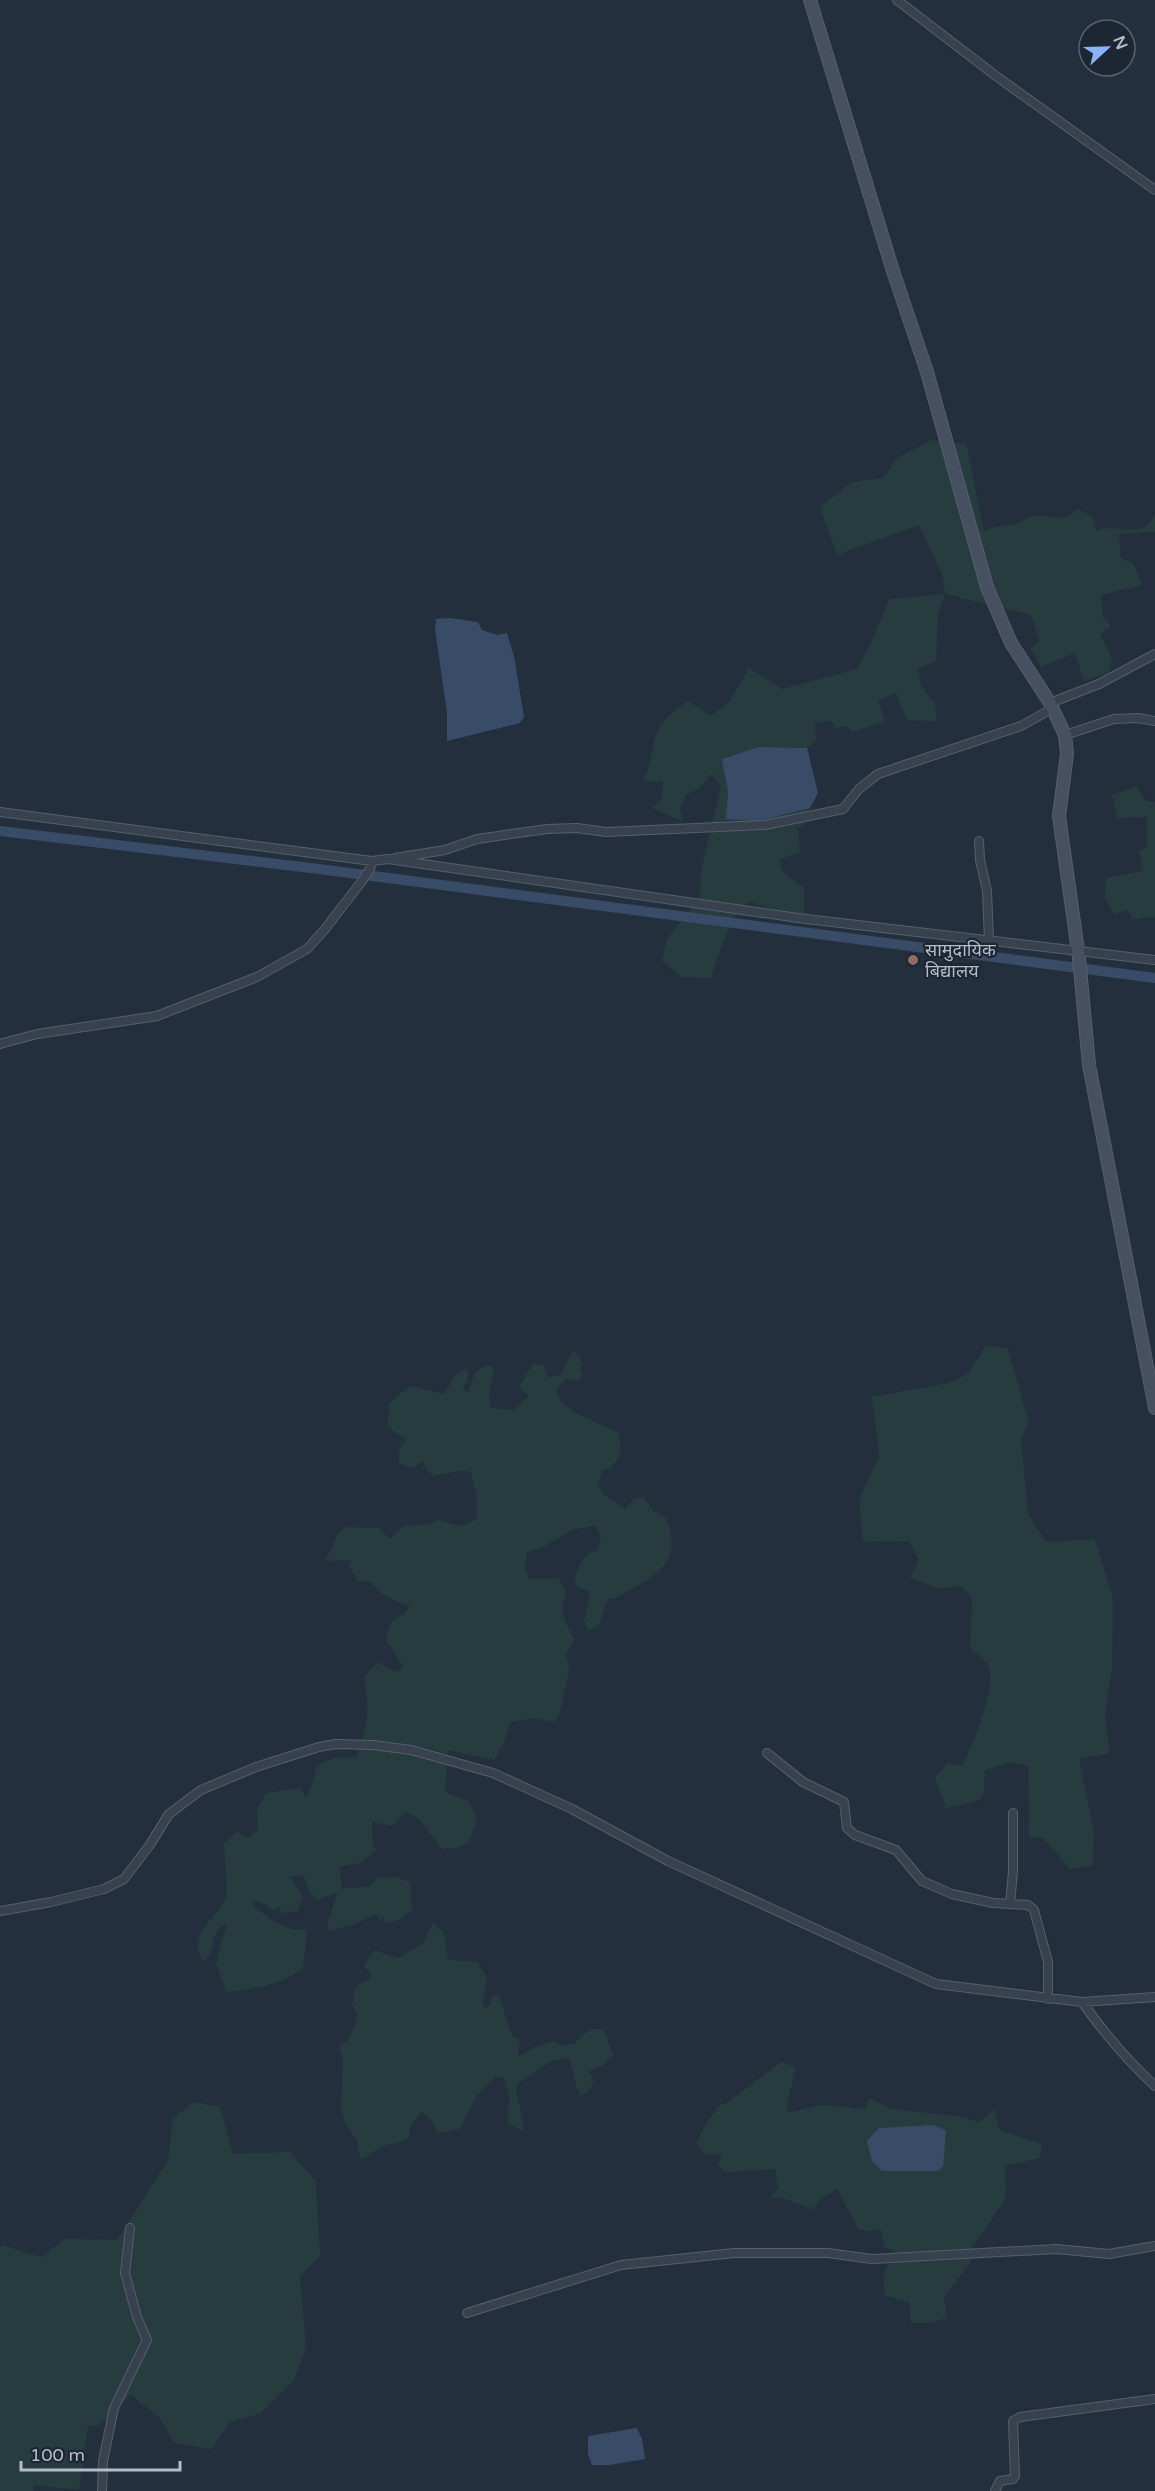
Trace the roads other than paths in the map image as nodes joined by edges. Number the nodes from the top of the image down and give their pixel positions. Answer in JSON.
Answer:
{"nodes":[{"id":1,"x":810,"y":0,"type":"edge"},
{"id":2,"x":897,"y":0,"type":"edge"},
{"id":3,"x":1155,"y":190,"type":"edge"},
{"id":4,"x":1155,"y":654,"type":"edge"},
{"id":5,"x":1050,"y":703,"type":"junction"},
{"id":6,"x":1155,"y":721,"type":"edge"},
{"id":7,"x":1065,"y":735,"type":"junction"},
{"id":8,"x":0,"y":812,"type":"edge"},
{"id":9,"x":979,"y":841,"type":"dead end"},
{"id":10,"x":388,"y":859,"type":"junction"},
{"id":11,"x":371,"y":865,"type":"junction"},
{"id":12,"x":989,"y":940,"type":"junction"},
{"id":13,"x":1078,"y":954,"type":"junction"},
{"id":14,"x":1155,"y":960,"type":"edge"},
{"id":15,"x":0,"y":1044,"type":"edge"},
{"id":16,"x":1155,"y":1408,"type":"edge"},
{"id":17,"x":767,"y":1753,"type":"dead end"},
{"id":18,"x":1013,"y":1813,"type":"dead end"},
{"id":19,"x":1010,"y":1904,"type":"junction"},
{"id":20,"x":0,"y":1911,"type":"edge"},
{"id":21,"x":1155,"y":1997,"type":"edge"},
{"id":22,"x":1048,"y":1999,"type":"junction"},
{"id":23,"x":1082,"y":2002,"type":"junction"},
{"id":24,"x":1155,"y":2086,"type":"edge"},
{"id":25,"x":130,"y":2228,"type":"dead end"},
{"id":26,"x":1155,"y":2246,"type":"edge"},
{"id":27,"x":467,"y":2313,"type":"dead end"},
{"id":28,"x":1155,"y":2399,"type":"edge"},
{"id":29,"x":102,"y":2491,"type":"edge"},
{"id":30,"x":995,"y":2491,"type":"edge"}],
"edges":[{"from":1,"to":5,"type":"main road"},
{"from":2,"to":3,"type":"street"},
{"from":4,"to":5,"type":"street"},
{"from":5,"to":7,"type":"main road"},
{"from":5,"to":10,"type":"street"},
{"from":6,"to":7,"type":"street"},
{"from":7,"to":13,"type":"main road"},
{"from":8,"to":11,"type":"street"},
{"from":9,"to":12,"type":"street"},
{"from":10,"to":11,"type":"street"},
{"from":10,"to":12,"type":"street"},
{"from":11,"to":15,"type":"street"},
{"from":12,"to":13,"type":"street"},
{"from":13,"to":14,"type":"street"},
{"from":13,"to":16,"type":"main road"},
{"from":17,"to":19,"type":"street"},
{"from":18,"to":19,"type":"street"},
{"from":19,"to":22,"type":"street"},
{"from":20,"to":22,"type":"street"},
{"from":21,"to":23,"type":"street"},
{"from":22,"to":23,"type":"street"},
{"from":23,"to":24,"type":"street"},
{"from":25,"to":29,"type":"street"},
{"from":26,"to":27,"type":"street"},
{"from":28,"to":30,"type":"street"}]}
